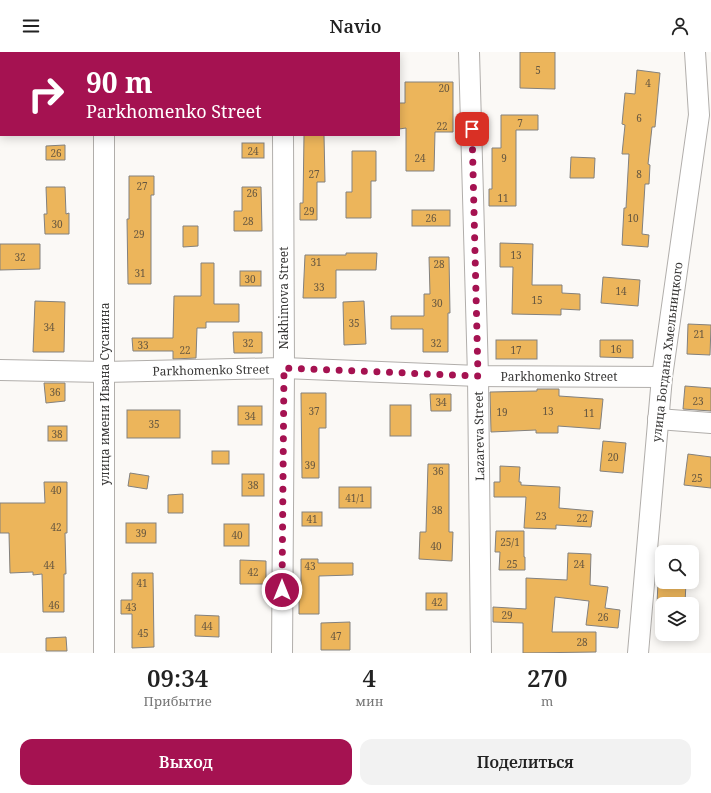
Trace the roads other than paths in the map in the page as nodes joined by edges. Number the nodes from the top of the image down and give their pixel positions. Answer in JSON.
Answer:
{"nodes":[{"id":1,"x":469,"y":52,"type":"edge"},
{"id":2,"x":695,"y":52,"type":"edge"},
{"id":3,"x":104,"y":136,"type":"edge"},
{"id":4,"x":283,"y":136,"type":"edge"},
{"id":5,"x":284,"y":368,"type":"junction"},
{"id":6,"x":0,"y":370,"type":"edge"},
{"id":7,"x":104,"y":372,"type":"junction"},
{"id":8,"x":478,"y":376,"type":"junction"},
{"id":9,"x":662,"y":377,"type":"junction"},
{"id":10,"x":658,"y":419,"type":"junction"},
{"id":11,"x":711,"y":423,"type":"edge"},
{"id":12,"x":104,"y":653,"type":"edge"},
{"id":13,"x":282,"y":653,"type":"edge"},
{"id":14,"x":481,"y":653,"type":"edge"},
{"id":15,"x":638,"y":653,"type":"edge"}],
"edges":[{"from":1,"to":8,"type":"street","name":"Lazareva Street"},
{"from":2,"to":9,"type":"street","name":"улица Богдана Хмельницкого"},
{"from":3,"to":7,"type":"street","name":"улица имени Ивана Сусанина"},
{"from":4,"to":5,"type":"street","name":"Nakhimova Street"},
{"from":5,"to":7,"type":"street","name":"Parkhomenko Street"},
{"from":5,"to":8,"type":"street","name":"Parkhomenko Street"},
{"from":5,"to":13,"type":"street","name":"Nakhimova Street"},
{"from":6,"to":7,"type":"street","name":"Parkhomenko Street"},
{"from":7,"to":12,"type":"street","name":"улица имени Ивана Сусанина"},
{"from":8,"to":9,"type":"street","name":"Parkhomenko Street"},
{"from":8,"to":14,"type":"street","name":"Lazareva Street"},
{"from":9,"to":10,"type":"street","name":"улица Богдана Хмельницкого"},
{"from":10,"to":11,"type":"street"},
{"from":10,"to":15,"type":"street","name":"улица Богдана Хмельницкого"}]}
